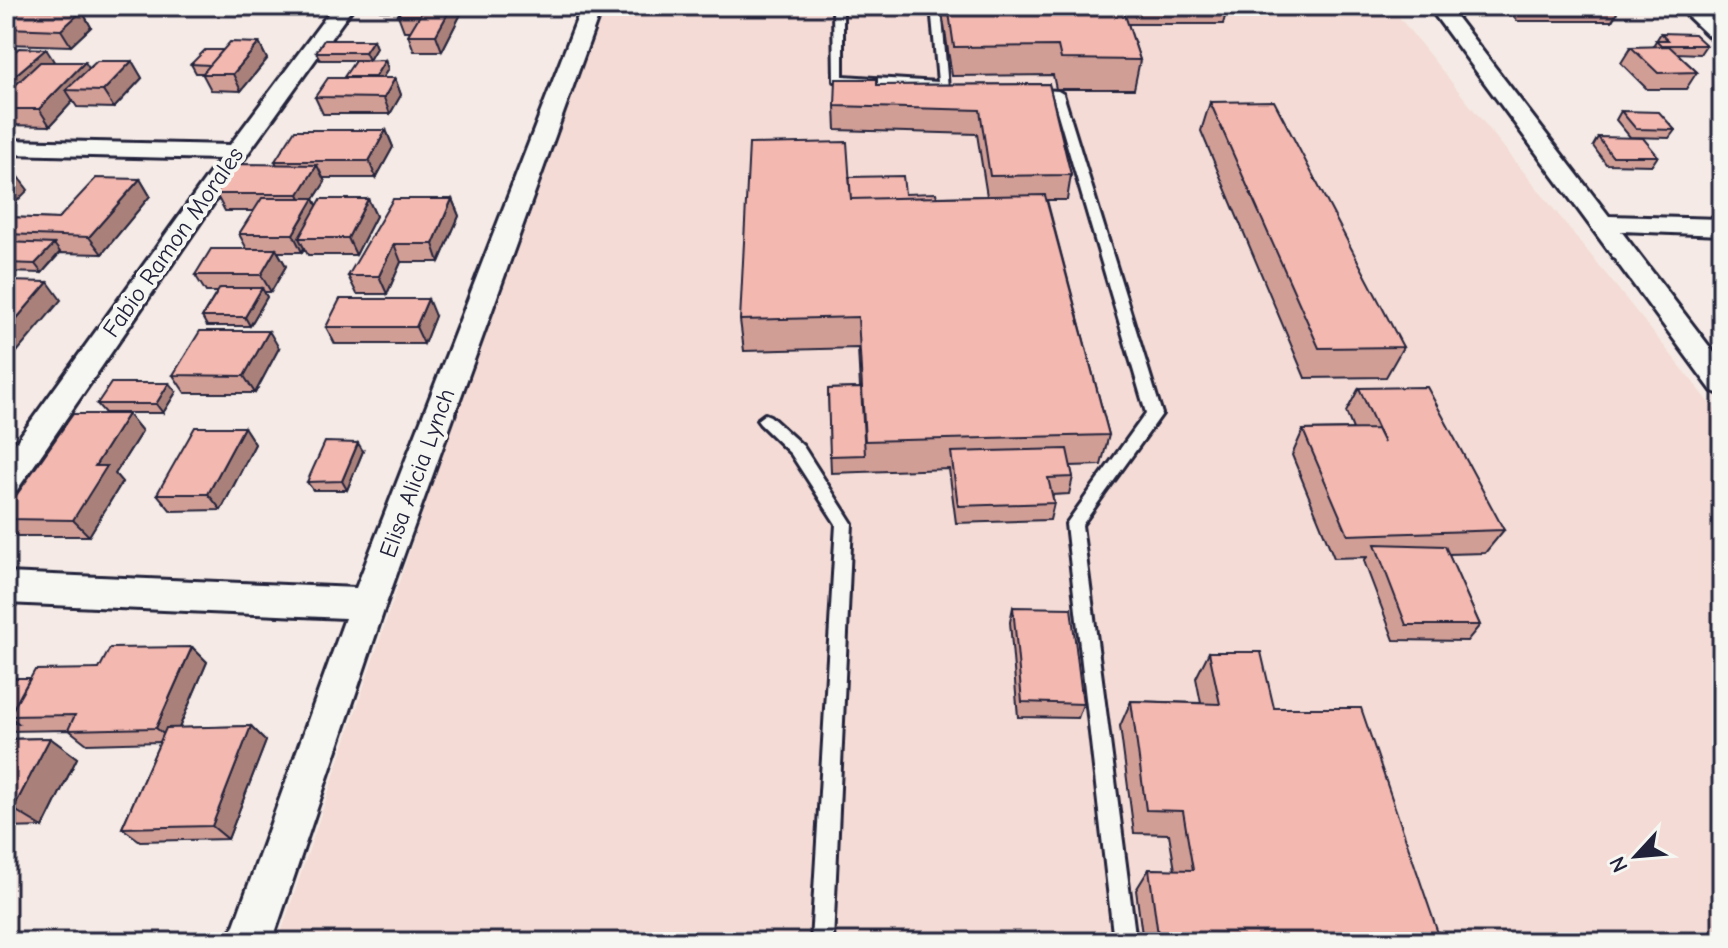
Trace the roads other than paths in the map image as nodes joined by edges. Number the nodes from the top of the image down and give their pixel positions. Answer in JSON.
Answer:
{"nodes":[{"id":1,"x":344,"y":6,"type":"edge"},
{"id":2,"x":592,"y":6,"type":"edge"},
{"id":3,"x":838,"y":6,"type":"edge"},
{"id":4,"x":936,"y":6,"type":"edge"},
{"id":5,"x":1438,"y":6,"type":"edge"},
{"id":6,"x":1687,"y":6,"type":"edge"},
{"id":7,"x":1722,"y":38,"type":"edge"},
{"id":8,"x":1015,"y":91,"type":"edge"},
{"id":9,"x":6,"y":147,"type":"edge"},
{"id":10,"x":237,"y":152,"type":"junction"},
{"id":11,"x":1601,"y":223,"type":"junction"},
{"id":12,"x":1722,"y":227,"type":"edge"},
{"id":13,"x":1722,"y":384,"type":"edge"},
{"id":14,"x":765,"y":420,"type":"dead end"},
{"id":15,"x":6,"y":481,"type":"edge"},
{"id":16,"x":6,"y":588,"type":"edge"},
{"id":17,"x":368,"y":604,"type":"junction"},
{"id":18,"x":250,"y":942,"type":"edge"},
{"id":19,"x":822,"y":942,"type":"edge"},
{"id":20,"x":1125,"y":942,"type":"edge"}],
"edges":[{"from":1,"to":10,"type":"street","name":"Fabio Ramon Morales"},
{"from":2,"to":17,"type":"street","name":"Elisa Alicia Lynch"},
{"from":3,"to":4,"type":"lane"},
{"from":5,"to":11,"type":"street"},
{"from":6,"to":7,"type":"street"},
{"from":8,"to":20,"type":"lane"},
{"from":9,"to":10,"type":"street"},
{"from":10,"to":15,"type":"street","name":"Fabio Ramon Morales"},
{"from":11,"to":12,"type":"street"},
{"from":11,"to":13,"type":"street"},
{"from":14,"to":19,"type":"lane"},
{"from":16,"to":17,"type":"street"},
{"from":17,"to":18,"type":"street","name":"Elisa Alicia Lynch"}]}
